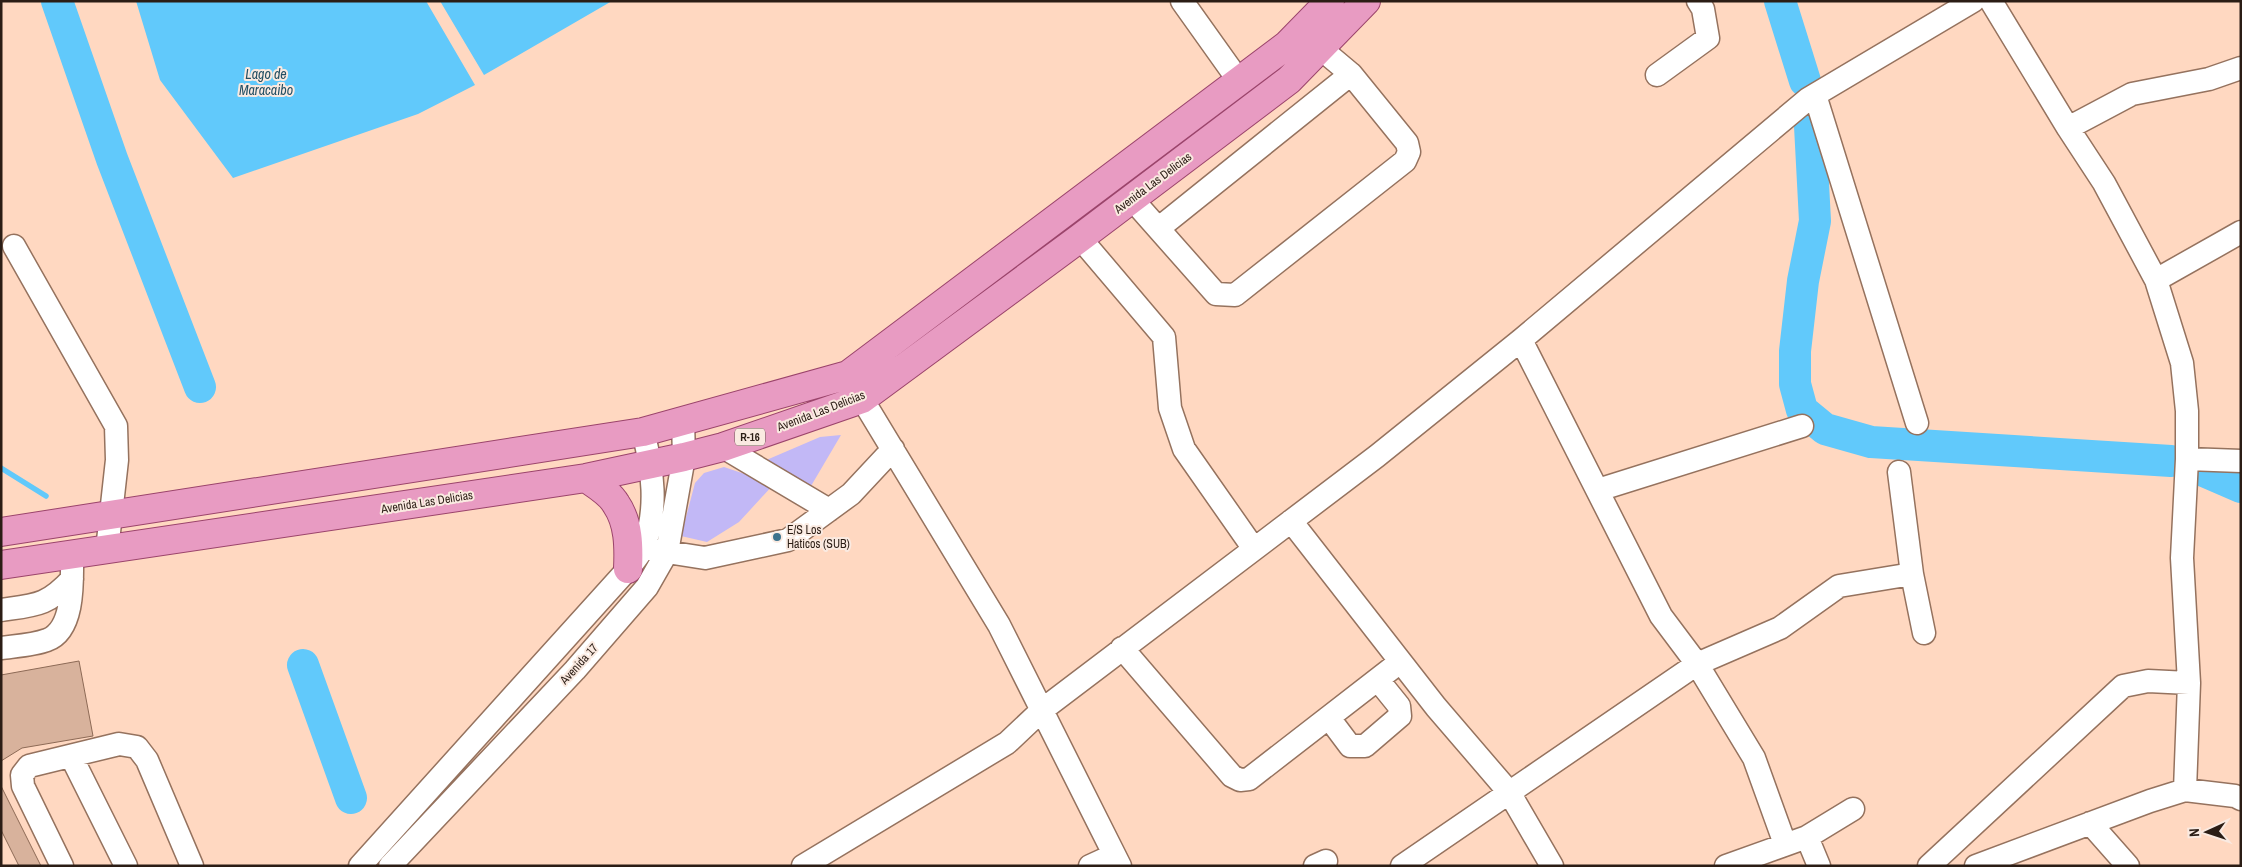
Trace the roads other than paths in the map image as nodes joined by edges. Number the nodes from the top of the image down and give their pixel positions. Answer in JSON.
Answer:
{"nodes":[{"id":1,"x":1182,"y":1,"type":"edge"},
{"id":2,"x":1330,"y":1,"type":"edge"},
{"id":3,"x":1366,"y":1,"type":"edge"},
{"id":4,"x":1698,"y":1,"type":"edge"},
{"id":5,"x":1973,"y":1,"type":"edge"},
{"id":6,"x":1992,"y":1,"type":"edge"},
{"id":7,"x":1320,"y":48,"type":"junction"},
{"id":8,"x":2241,"y":68,"type":"edge"},
{"id":9,"x":1352,"y":74,"type":"junction"},
{"id":10,"x":1658,"y":75,"type":"dead end"},
{"id":11,"x":1239,"y":81,"type":"junction"},
{"id":12,"x":1815,"y":95,"type":"junction"},
{"id":13,"x":2068,"y":128,"type":"junction"},
{"id":14,"x":1132,"y":199,"type":"junction"},
{"id":15,"x":1159,"y":228,"type":"junction"},
{"id":16,"x":1038,"y":232,"type":"junction"},
{"id":17,"x":2241,"y":232,"type":"edge"},
{"id":18,"x":1080,"y":238,"type":"junction"},
{"id":19,"x":14,"y":246,"type":"dead end"},
{"id":20,"x":1055,"y":256,"type":"junction"},
{"id":21,"x":2156,"y":280,"type":"junction"},
{"id":22,"x":1521,"y":340,"type":"junction"},
{"id":23,"x":848,"y":375,"type":"junction"},
{"id":24,"x":862,"y":399,"type":"junction"},
{"id":25,"x":683,"y":421,"type":"junction"},
{"id":26,"x":1917,"y":423,"type":"dead end"},
{"id":27,"x":1802,"y":426,"type":"dead end"},
{"id":28,"x":643,"y":432,"type":"junction"},
{"id":29,"x":723,"y":447,"type":"junction"},
{"id":30,"x":893,"y":449,"type":"junction"},
{"id":31,"x":684,"y":457,"type":"junction"},
{"id":32,"x":2187,"y":459,"type":"junction"},
{"id":33,"x":2241,"y":461,"type":"edge"},
{"id":34,"x":652,"y":465,"type":"junction"},
{"id":35,"x":1899,"y":472,"type":"dead end"},
{"id":36,"x":586,"y":478,"type":"junction"},
{"id":37,"x":1598,"y":490,"type":"junction"},
{"id":38,"x":829,"y":510,"type":"junction"},
{"id":39,"x":109,"y":516,"type":"junction"},
{"id":40,"x":1291,"y":521,"type":"junction"},
{"id":41,"x":1,"y":532,"type":"edge"},
{"id":42,"x":1254,"y":549,"type":"junction"},
{"id":43,"x":107,"y":550,"type":"junction"},
{"id":44,"x":668,"y":552,"type":"junction"},
{"id":45,"x":636,"y":558,"type":"junction"},
{"id":46,"x":1,"y":565,"type":"edge"},
{"id":47,"x":72,"y":567,"type":"junction"},
{"id":48,"x":1912,"y":574,"type":"junction"},
{"id":49,"x":1,"y":610,"type":"edge"},
{"id":50,"x":1924,"y":633,"type":"dead end"},
{"id":51,"x":1,"y":648,"type":"edge"},
{"id":52,"x":1122,"y":648,"type":"junction"},
{"id":53,"x":1400,"y":662,"type":"junction"},
{"id":54,"x":1697,"y":664,"type":"junction"},
{"id":55,"x":1378,"y":680,"type":"junction"},
{"id":56,"x":2188,"y":684,"type":"junction"},
{"id":57,"x":1042,"y":710,"type":"junction"},
{"id":58,"x":1329,"y":718,"type":"junction"},
{"id":59,"x":71,"y":756,"type":"junction"},
{"id":60,"x":2185,"y":790,"type":"junction"},
{"id":61,"x":1509,"y":792,"type":"junction"},
{"id":62,"x":2241,"y":799,"type":"edge"},
{"id":63,"x":1853,"y":809,"type":"dead end"},
{"id":64,"x":2090,"y":823,"type":"junction"},
{"id":65,"x":1807,"y":837,"type":"junction"},
{"id":66,"x":1785,"y":844,"type":"junction"},
{"id":67,"x":1117,"y":860,"type":"edge"},
{"id":68,"x":62,"y":866,"type":"edge"},
{"id":69,"x":126,"y":866,"type":"edge"},
{"id":70,"x":192,"y":866,"type":"edge"},
{"id":71,"x":360,"y":866,"type":"edge"},
{"id":72,"x":390,"y":866,"type":"edge"},
{"id":73,"x":803,"y":866,"type":"edge"},
{"id":74,"x":1090,"y":866,"type":"edge"},
{"id":75,"x":1402,"y":866,"type":"edge"},
{"id":76,"x":1552,"y":866,"type":"edge"},
{"id":77,"x":1726,"y":866,"type":"edge"},
{"id":78,"x":1819,"y":866,"type":"edge"},
{"id":79,"x":1929,"y":866,"type":"edge"},
{"id":80,"x":1976,"y":866,"type":"edge"},
{"id":81,"x":2128,"y":866,"type":"edge"}],
"edges":[{"from":1,"to":11,"type":"street"},
{"from":2,"to":11,"type":"main road","name":"Avenida Las Delicias"},
{"from":3,"to":7,"type":"main road","name":"Avenida Las Delicias","number":"R-16"},
{"from":4,"to":10,"type":"street"},
{"from":5,"to":12,"type":"street"},
{"from":6,"to":13,"type":"street"},
{"from":7,"to":9,"type":"street"},
{"from":7,"to":14,"type":"main road","name":"Avenida Las Delicias","number":"R-16"},
{"from":8,"to":13,"type":"street"},
{"from":9,"to":15,"type":"street"},
{"from":9,"to":15,"type":"street"},
{"from":11,"to":16,"type":"main road","name":"Avenida Las Delicias"},
{"from":12,"to":22,"type":"street"},
{"from":12,"to":26,"type":"street"},
{"from":13,"to":21,"type":"street"},
{"from":14,"to":15,"type":"street"},
{"from":14,"to":18,"type":"main road","name":"Avenida Las Delicias","number":"R-16"},
{"from":16,"to":20,"type":"main road"},
{"from":16,"to":23,"type":"main road","name":"Avenida Las Delicias"},
{"from":17,"to":21,"type":"street"},
{"from":18,"to":20,"type":"main road","name":"Avenida Las Delicias","number":"R-16"},
{"from":18,"to":42,"type":"street"},
{"from":19,"to":39,"type":"street"},
{"from":20,"to":24,"type":"main road","name":"Avenida Las Delicias","number":"R-16"},
{"from":21,"to":32,"type":"street"},
{"from":22,"to":37,"type":"street"},
{"from":22,"to":40,"type":"street"},
{"from":23,"to":24,"type":"street"},
{"from":23,"to":25,"type":"main road","name":"Avenida Las Delicias"},
{"from":24,"to":29,"type":"main road","name":"Avenida Las Delicias","number":"R-16"},
{"from":24,"to":30,"type":"street"},
{"from":25,"to":28,"type":"main road","name":"Avenida Las Delicias"},
{"from":25,"to":31,"type":"street","name":"Avenida 17"},
{"from":27,"to":37,"type":"street"},
{"from":28,"to":34,"type":"street"},
{"from":28,"to":39,"type":"main road","name":"Avenida Las Delicias"},
{"from":29,"to":31,"type":"main road","name":"Avenida Las Delicias","number":"R-16"},
{"from":29,"to":38,"type":"street"},
{"from":30,"to":38,"type":"street"},
{"from":30,"to":57,"type":"street"},
{"from":31,"to":34,"type":"main road","name":"Avenida Las Delicias","number":"R-16"},
{"from":31,"to":44,"type":"street","name":"Avenida 17"},
{"from":32,"to":33,"type":"street"},
{"from":32,"to":56,"type":"street"},
{"from":34,"to":36,"type":"main road","name":"Avenida Las Delicias","number":"R-16"},
{"from":34,"to":45,"type":"street"},
{"from":35,"to":48,"type":"street"},
{"from":36,"to":43,"type":"main road","name":"Avenida Las Delicias","number":"R-16"},
{"from":36,"to":45,"type":"main road"},
{"from":37,"to":54,"type":"street"},
{"from":38,"to":44,"type":"street"},
{"from":39,"to":41,"type":"main road","name":"Avenida Las Delicias"},
{"from":39,"to":43,"type":"street"},
{"from":40,"to":42,"type":"street"},
{"from":40,"to":53,"type":"street"},
{"from":42,"to":52,"type":"street"},
{"from":43,"to":47,"type":"main road","name":"Avenida Las Delicias","number":"R-16"},
{"from":44,"to":45,"type":"street"},
{"from":44,"to":72,"type":"street","name":"Avenida 17"},
{"from":45,"to":71,"type":"street"},
{"from":46,"to":47,"type":"main road","name":"Avenida Las Delicias","number":"R-16"},
{"from":47,"to":49,"type":"street"},
{"from":47,"to":51,"type":"street"},
{"from":48,"to":50,"type":"street"},
{"from":48,"to":54,"type":"street"},
{"from":52,"to":57,"type":"street"},
{"from":52,"to":58,"type":"street"},
{"from":53,"to":55,"type":"street"},
{"from":53,"to":61,"type":"street"},
{"from":54,"to":61,"type":"street"},
{"from":54,"to":66,"type":"street"},
{"from":55,"to":58,"type":"street"},
{"from":55,"to":58,"type":"street"},
{"from":56,"to":60,"type":"street"},
{"from":56,"to":79,"type":"street"},
{"from":57,"to":67,"type":"street"},
{"from":57,"to":73,"type":"street"},
{"from":59,"to":68,"type":"street"},
{"from":59,"to":69,"type":"street"},
{"from":59,"to":70,"type":"street"},
{"from":60,"to":62,"type":"street"},
{"from":60,"to":64,"type":"street"},
{"from":61,"to":75,"type":"street"},
{"from":61,"to":76,"type":"street"},
{"from":63,"to":65,"type":"street"},
{"from":64,"to":80,"type":"street"},
{"from":64,"to":81,"type":"street"},
{"from":65,"to":66,"type":"street"},
{"from":65,"to":78,"type":"street"},
{"from":66,"to":77,"type":"street"},
{"from":67,"to":74,"type":"street"}]}
